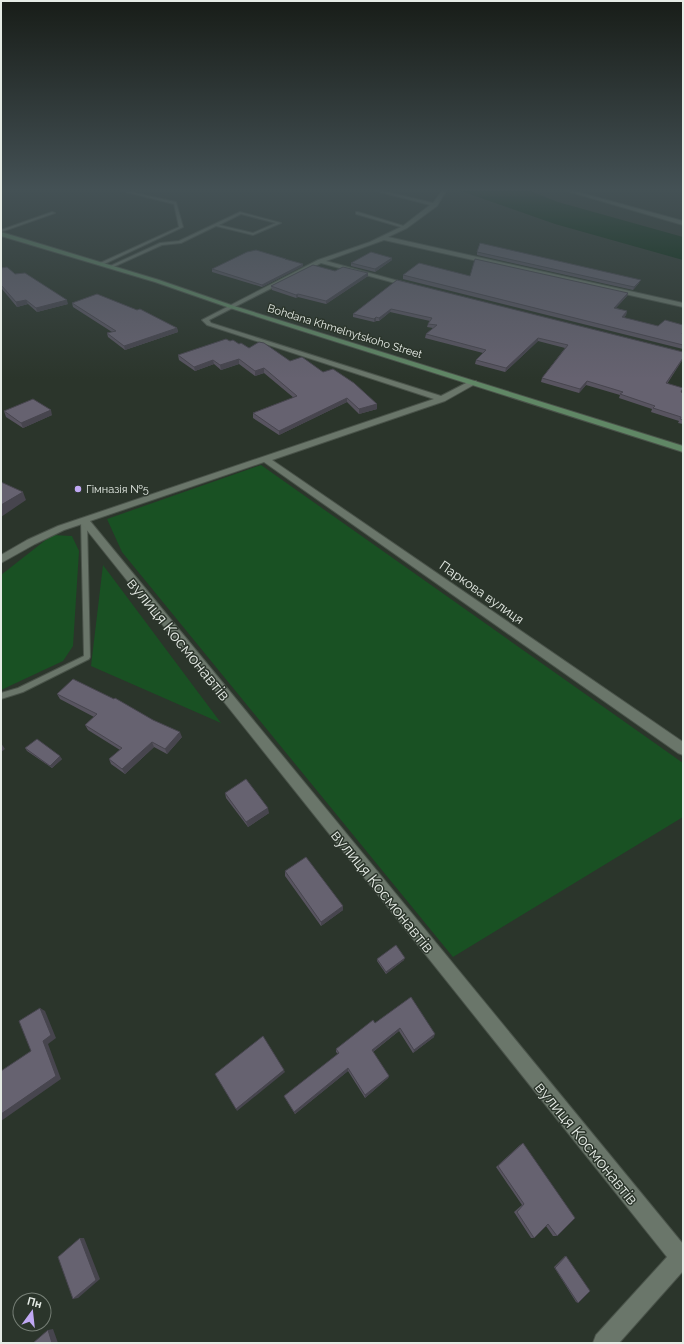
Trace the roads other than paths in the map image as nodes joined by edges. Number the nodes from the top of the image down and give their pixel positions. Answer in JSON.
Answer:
{"nodes":[{"id":1,"x":67,"y":254,"type":"edge"},
{"id":2,"x":123,"y":254,"type":"edge"},
{"id":3,"x":139,"y":254,"type":"edge"},
{"id":4,"x":340,"y":254,"type":"edge"},
{"id":5,"x":454,"y":254,"type":"edge"},
{"id":6,"x":320,"y":261,"type":"junction"},
{"id":7,"x":101,"y":264,"type":"junction"},
{"id":8,"x":110,"y":267,"type":"junction"},
{"id":9,"x":418,"y":287,"type":"edge"},
{"id":10,"x":683,"y":305,"type":"edge"},
{"id":11,"x":232,"y":307,"type":"junction"},
{"id":12,"x":473,"y":383,"type":"junction"},
{"id":13,"x":442,"y":399,"type":"junction"},
{"id":14,"x":683,"y":449,"type":"edge"},
{"id":15,"x":265,"y":459,"type":"junction"},
{"id":16,"x":84,"y":520,"type":"junction"},
{"id":17,"x":1,"y":560,"type":"edge"},
{"id":18,"x":1,"y":696,"type":"edge"},
{"id":19,"x":683,"y":749,"type":"edge"},
{"id":20,"x":682,"y":1257,"type":"edge"},
{"id":21,"x":604,"y":1343,"type":"edge"}],
"edges":[{"from":1,"to":7,"type":"main road","name":"Bohdana Khmelnytskoho Street"},
{"from":2,"to":7,"type":"lane"},
{"from":3,"to":8,"type":"lane"},
{"from":4,"to":6,"type":"street"},
{"from":5,"to":10,"type":"street"},
{"from":6,"to":9,"type":"street"},
{"from":6,"to":11,"type":"street"},
{"from":7,"to":8,"type":"main road","name":"Bohdana Khmelnytskoho Street"},
{"from":8,"to":11,"type":"main road","name":"Bohdana Khmelnytskoho Street"},
{"from":11,"to":12,"type":"main road","name":"Bohdana Khmelnytskoho Street"},
{"from":11,"to":13,"type":"street"},
{"from":12,"to":13,"type":"street"},
{"from":12,"to":14,"type":"main road","name":"Bohdana Khmelnytskoho Street"},
{"from":13,"to":15,"type":"street"},
{"from":15,"to":16,"type":"street"},
{"from":15,"to":19,"type":"street","name":"Паркова вулиця"},
{"from":16,"to":17,"type":"street"},
{"from":16,"to":18,"type":"lane"},
{"from":16,"to":20,"type":"street","name":"вулиця Космонавтів"},
{"from":20,"to":21,"type":"street"}]}
